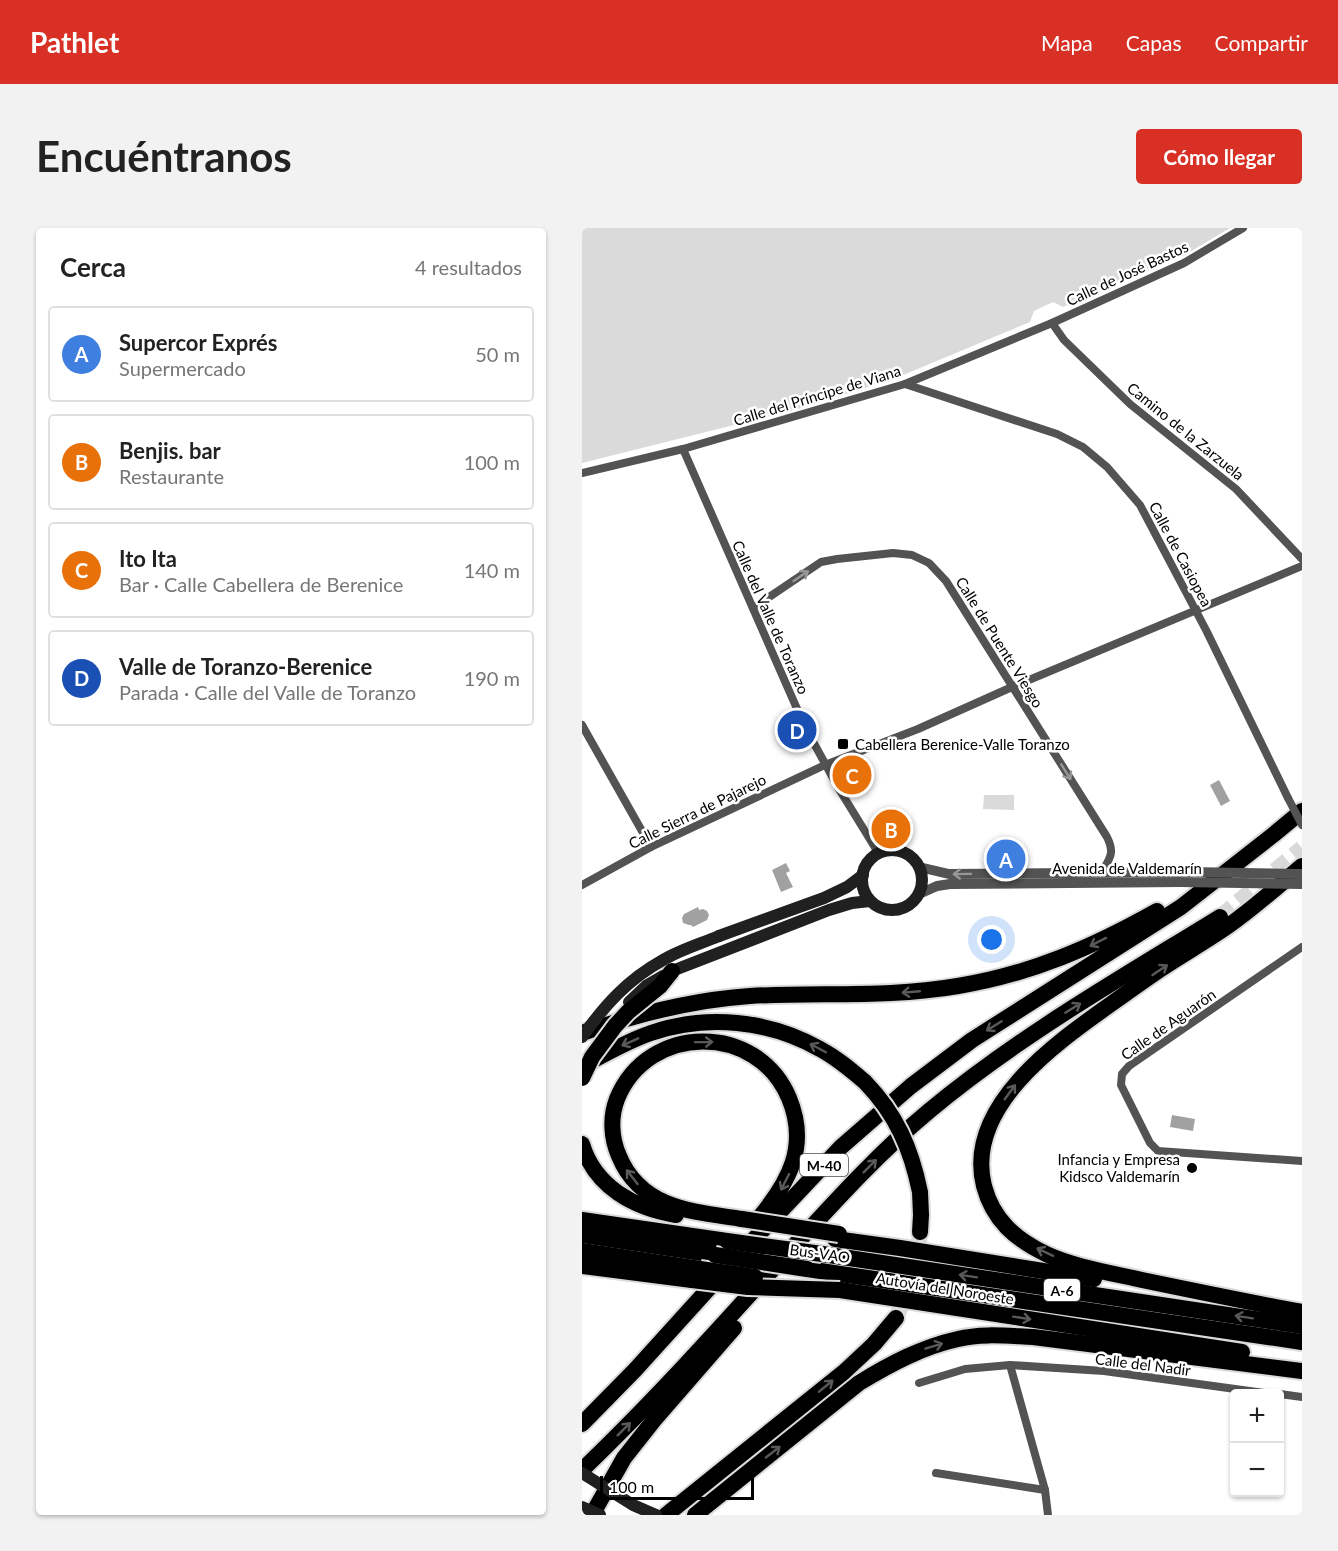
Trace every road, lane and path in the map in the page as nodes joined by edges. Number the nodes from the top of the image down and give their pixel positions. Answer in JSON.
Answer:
{"nodes":[{"id":1,"x":1243,"y":228,"type":"edge"},
{"id":2,"x":1052,"y":323,"type":"junction"},
{"id":3,"x":905,"y":384,"type":"junction"},
{"id":4,"x":682,"y":449,"type":"junction"},
{"id":5,"x":582,"y":473,"type":"edge"},
{"id":6,"x":1302,"y":559,"type":"edge"},
{"id":7,"x":1302,"y":566,"type":"edge"},
{"id":8,"x":753,"y":608,"type":"junction"},
{"id":9,"x":1196,"y":611,"type":"junction"},
{"id":10,"x":1012,"y":687,"type":"junction"},
{"id":11,"x":582,"y":725,"type":"edge"},
{"id":12,"x":825,"y":765,"type":"junction"},
{"id":13,"x":1302,"y":811,"type":"edge"},
{"id":14,"x":1302,"y":825,"type":"edge"},
{"id":15,"x":1273,"y":835,"type":"junction"},
{"id":16,"x":651,"y":847,"type":"junction"},
{"id":17,"x":879,"y":854,"type":"junction"},
{"id":18,"x":1302,"y":866,"type":"edge"},
{"id":19,"x":919,"y":867,"type":"junction"},
{"id":20,"x":1102,"y":872,"type":"junction"},
{"id":21,"x":1302,"y":874,"type":"edge"},
{"id":22,"x":863,"y":875,"type":"junction"},
{"id":23,"x":1302,"y":884,"type":"edge"},
{"id":24,"x":582,"y":885,"type":"edge"},
{"id":25,"x":919,"y":894,"type":"junction"},
{"id":26,"x":870,"y":901,"type":"junction"},
{"id":27,"x":1220,"y":917,"type":"tunnel mouth"},
{"id":28,"x":1302,"y":947,"type":"edge"},
{"id":29,"x":672,"y":971,"type":"junction"},
{"id":30,"x":582,"y":1035,"type":"edge"},
{"id":31,"x":582,"y":1062,"type":"edge"},
{"id":32,"x":582,"y":1066,"type":"edge"},
{"id":33,"x":582,"y":1078,"type":"edge"},
{"id":34,"x":582,"y":1144,"type":"edge"},
{"id":35,"x":1301,"y":1159,"type":"edge"},
{"id":36,"x":829,"y":1208,"type":"junction"},
{"id":37,"x":582,"y":1220,"type":"edge"},
{"id":38,"x":741,"y":1221,"type":"junction"},
{"id":39,"x":920,"y":1232,"type":"tunnel mouth"},
{"id":40,"x":582,"y":1235,"type":"edge"},
{"id":41,"x":582,"y":1251,"type":"edge"},
{"id":42,"x":582,"y":1266,"type":"edge"},
{"id":43,"x":696,"y":1274,"type":"junction"},
{"id":44,"x":1223,"y":1297,"type":"junction"},
{"id":45,"x":1302,"y":1312,"type":"edge"},
{"id":46,"x":896,"y":1318,"type":"tunnel mouth"},
{"id":47,"x":1302,"y":1326,"type":"edge"},
{"id":48,"x":1302,"y":1342,"type":"edge"},
{"id":49,"x":1302,"y":1361,"type":"edge"},
{"id":50,"x":1010,"y":1365,"type":"junction"},
{"id":51,"x":635,"y":1370,"type":"junction"},
{"id":52,"x":1302,"y":1371,"type":"edge"},
{"id":53,"x":919,"y":1383,"type":"dead end"},
{"id":54,"x":1235,"y":1389,"type":"edge"},
{"id":55,"x":1284,"y":1395,"type":"edge"},
{"id":56,"x":1302,"y":1397,"type":"edge"},
{"id":57,"x":582,"y":1424,"type":"edge"},
{"id":58,"x":582,"y":1471,"type":"edge"},
{"id":59,"x":936,"y":1473,"type":"dead end"},
{"id":60,"x":1044,"y":1490,"type":"junction"},
{"id":61,"x":582,"y":1507,"type":"edge"},
{"id":62,"x":591,"y":1515,"type":"edge"},
{"id":63,"x":600,"y":1515,"type":"edge"},
{"id":64,"x":656,"y":1515,"type":"edge"},
{"id":65,"x":666,"y":1515,"type":"edge"},
{"id":66,"x":694,"y":1515,"type":"edge"},
{"id":67,"x":1048,"y":1515,"type":"edge"}],
"edges":[{"from":1,"to":2,"type":"street","name":"Calle de José Bastos"},
{"from":2,"to":3,"type":"street","name":"Calle del Príncipe de Viana"},
{"from":2,"to":6,"type":"street","name":"Camino de la Zarzuela"},
{"from":3,"to":4,"type":"street","name":"Calle del Príncipe de Viana"},
{"from":3,"to":9,"type":"street","name":"Calle de Casiopea"},
{"from":4,"to":5,"type":"street","name":"Calle del Príncipe de Viana"},
{"from":4,"to":8,"type":"street","name":"Calle del Valle de Toranzo"},
{"from":7,"to":9,"type":"street","name":"Calle Sierra de Pajarejo"},
{"from":8,"to":10,"type":"street","name":"Calle de Puente Viesgo","one_way":true},
{"from":8,"to":12,"type":"street","name":"Calle del Valle de Toranzo"},
{"from":9,"to":10,"type":"street","name":"Calle Sierra de Pajarejo"},
{"from":9,"to":14,"type":"street","name":"Calle de Casiopea","bridge":true},
{"from":10,"to":12,"type":"street","name":"Calle Sierra de Pajarejo"},
{"from":10,"to":20,"type":"street","name":"Calle de Puente Viesgo","one_way":true},
{"from":11,"to":16,"type":"street"},
{"from":12,"to":16,"type":"street","name":"Calle Sierra de Pajarejo"},
{"from":12,"to":17,"type":"street","name":"Calle del Valle de Toranzo"},
{"from":13,"to":15,"type":"highway","number":"M-40"},
{"from":15,"to":30,"type":"highway","one_way":true},
{"from":15,"to":51,"type":"highway","number":"M-40","one_way":true},
{"from":16,"to":24,"type":"street","name":"Calle Sierra de Pajarejo"},
{"from":17,"to":19,"type":"main road"},
{"from":17,"to":22,"type":"main road"},
{"from":44,"to":18,"type":"highway","one_way":true},
{"from":20,"to":19,"type":"street","name":"Avenida de Valdemarín","one_way":true},
{"from":19,"to":25,"type":"main road"},
{"from":20,"to":21,"type":"street","name":"Avenida de Valdemarín","bridge":true},
{"from":22,"to":26,"type":"main road"},
{"from":22,"to":30,"type":"main road","bridge":true},
{"from":23,"to":25,"type":"street","name":"Avenida de Valdemarín","bridge":true},
{"from":25,"to":26,"type":"main road"},
{"from":26,"to":29,"type":"main road"},
{"from":36,"to":27,"type":"highway","number":"M-40","one_way":true},
{"from":28,"to":35,"type":"street","name":"Calle de Aguarón"},
{"from":29,"to":31,"type":"main road","bridge":true},
{"from":29,"to":33,"type":"highway","bridge":true},
{"from":39,"to":32,"type":"highway","one_way":true,"bridge":true},
{"from":34,"to":38,"type":"highway"},
{"from":58,"to":36,"type":"highway","number":"M-40","one_way":true},
{"from":36,"to":62,"type":"highway"},
{"from":47,"to":37,"type":"highway","name":"Autovía del Noroeste","number":"A-6","one_way":true,"bridge":true},
{"from":38,"to":44,"type":"highway","bridge":true},
{"from":38,"to":51,"type":"highway","one_way":true},
{"from":40,"to":48,"type":"highway","name":"Bus-VAO","bridge":true},
{"from":41,"to":43,"type":"highway","name":"Autovía del Noroeste","number":"A-6"},
{"from":42,"to":43,"type":"highway"},
{"from":43,"to":49,"type":"highway","name":"Autovía del Noroeste","number":"A-6","one_way":true,"bridge":true},
{"from":44,"to":45,"type":"highway"},
{"from":65,"to":46,"type":"highway","one_way":true},
{"from":50,"to":53,"type":"street","name":"Calle del Nadir"},
{"from":50,"to":54,"type":"street","name":"Calle del Nadir"},
{"from":50,"to":60,"type":"street"},
{"from":51,"to":57,"type":"highway","number":"M-40"},
{"from":66,"to":52,"type":"highway","one_way":true},
{"from":55,"to":56,"type":"street"},
{"from":58,"to":64,"type":"main road","bridge":true},
{"from":59,"to":60,"type":"street"},
{"from":60,"to":67,"type":"street"},
{"from":61,"to":63,"type":"main road","bridge":true}]}
